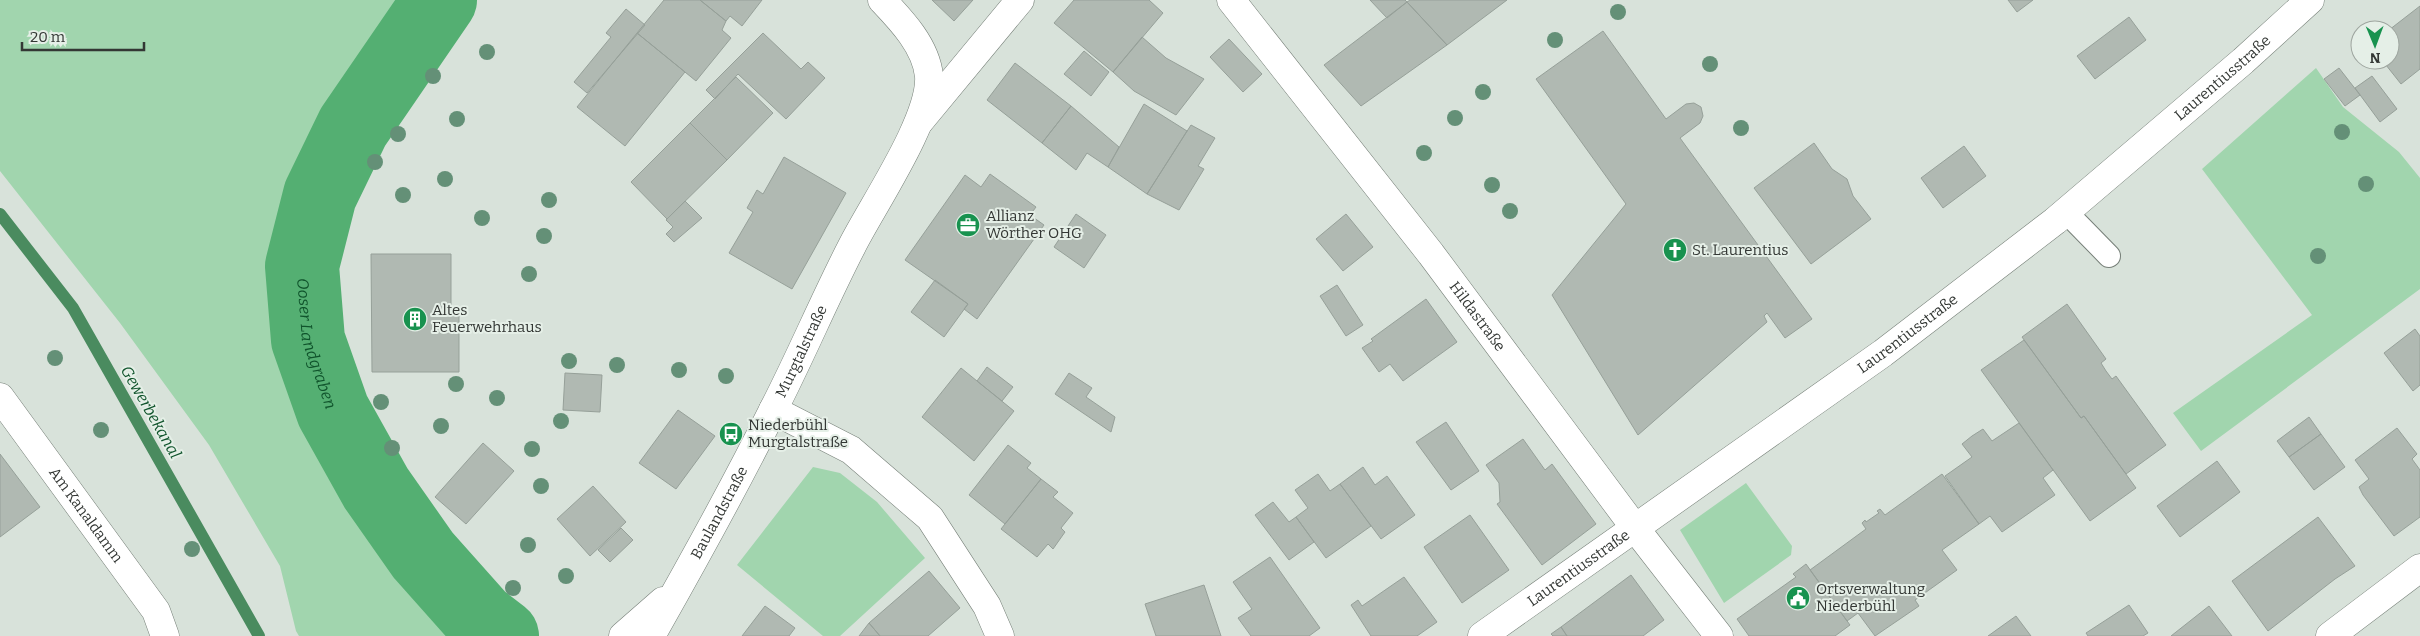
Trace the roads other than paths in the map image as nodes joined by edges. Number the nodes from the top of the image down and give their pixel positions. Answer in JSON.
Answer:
{"nodes":[{"id":1,"x":882,"y":0,"type":"edge"},
{"id":2,"x":1020,"y":0,"type":"edge"},
{"id":3,"x":1231,"y":0,"type":"edge"},
{"id":4,"x":2310,"y":0,"type":"edge"},
{"id":5,"x":919,"y":122,"type":"junction"},
{"id":6,"x":2066,"y":212,"type":"junction"},
{"id":7,"x":2108,"y":256,"type":"dead end"},
{"id":8,"x":0,"y":397,"type":"edge"},
{"id":9,"x":773,"y":410,"type":"junction"},
{"id":10,"x":1635,"y":528,"type":"junction"},
{"id":11,"x":2420,"y":568,"type":"edge"},
{"id":12,"x":679,"y":587,"type":"junction"},
{"id":13,"x":165,"y":636,"type":"edge"},
{"id":14,"x":623,"y":636,"type":"edge"},
{"id":15,"x":651,"y":636,"type":"edge"},
{"id":16,"x":1000,"y":636,"type":"edge"},
{"id":17,"x":1482,"y":636,"type":"edge"},
{"id":18,"x":1719,"y":636,"type":"edge"},
{"id":19,"x":2330,"y":636,"type":"edge"}],
"edges":[{"from":1,"to":5,"type":"street","name":"Murgtalstraße"},
{"from":2,"to":5,"type":"street"},
{"from":3,"to":10,"type":"street","name":"Hildastraße"},
{"from":4,"to":6,"type":"street","name":"Laurentiusstraße"},
{"from":5,"to":9,"type":"street","name":"Murgtalstraße"},
{"from":6,"to":7,"type":"lane"},
{"from":6,"to":10,"type":"street","name":"Laurentiusstraße"},
{"from":8,"to":13,"type":"street","name":"Am Kanaldamm"},
{"from":9,"to":12,"type":"street","name":"Baulandstraße"},
{"from":9,"to":16,"type":"street","name":"Murgtalstraße"},
{"from":10,"to":17,"type":"street","name":"Laurentiusstraße"},
{"from":10,"to":18,"type":"street","name":"Hildastraße"},
{"from":11,"to":19,"type":"street"},
{"from":12,"to":14,"type":"street","name":"Baulandstraße"},
{"from":12,"to":15,"type":"street","name":"Baulandstraße"}]}
